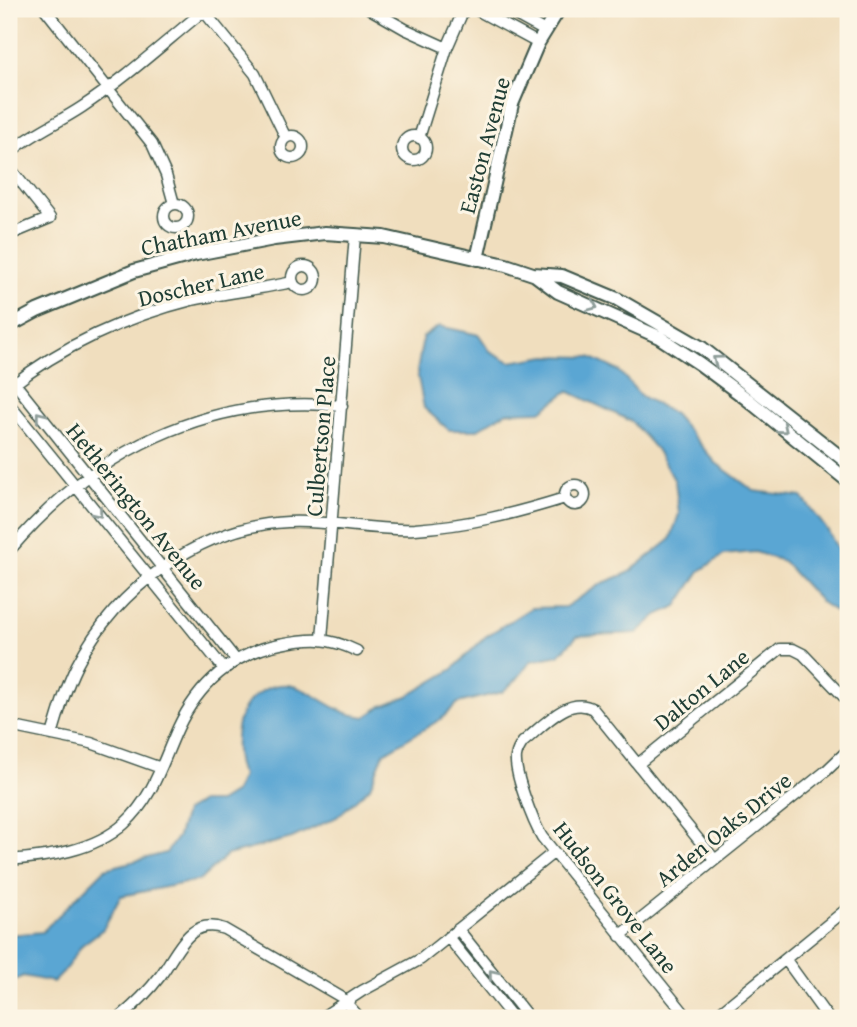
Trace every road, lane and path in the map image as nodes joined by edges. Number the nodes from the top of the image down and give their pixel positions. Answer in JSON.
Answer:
{"nodes":[{"id":1,"x":45,"y":9,"type":"edge"},
{"id":2,"x":204,"y":9,"type":"edge"},
{"id":3,"x":370,"y":9,"type":"edge"},
{"id":4,"x":464,"y":9,"type":"edge"},
{"id":5,"x":475,"y":9,"type":"edge"},
{"id":6,"x":505,"y":9,"type":"edge"},
{"id":7,"x":559,"y":9,"type":"edge"},
{"id":8,"x":542,"y":37,"type":"junction"},
{"id":9,"x":447,"y":48,"type":"junction"},
{"id":10,"x":108,"y":89,"type":"junction"},
{"id":11,"x":286,"y":138,"type":"dead end"},
{"id":12,"x":419,"y":138,"type":"dead end"},
{"id":13,"x":9,"y":153,"type":"edge"},
{"id":14,"x":9,"y":167,"type":"edge"},
{"id":15,"x":173,"y":204,"type":"dead end"},
{"id":16,"x":9,"y":235,"type":"edge"},
{"id":17,"x":355,"y":235,"type":"junction"},
{"id":18,"x":477,"y":259,"type":"junction"},
{"id":19,"x":533,"y":274,"type":"junction"},
{"id":20,"x":293,"y":282,"type":"dead end"},
{"id":21,"x":9,"y":326,"type":"edge"},
{"id":22,"x":11,"y":382,"type":"edge"},
{"id":23,"x":9,"y":404,"type":"edge"},
{"id":24,"x":342,"y":406,"type":"junction"},
{"id":25,"x":848,"y":463,"type":"edge"},
{"id":26,"x":88,"y":475,"type":"junction"},
{"id":27,"x":848,"y":481,"type":"edge"},
{"id":28,"x":75,"y":485,"type":"junction"},
{"id":29,"x":565,"y":498,"type":"dead end"},
{"id":30,"x":332,"y":523,"type":"junction"},
{"id":31,"x":9,"y":551,"type":"edge"},
{"id":32,"x":162,"y":569,"type":"junction"},
{"id":33,"x":150,"y":578,"type":"junction"},
{"id":34,"x":322,"y":639,"type":"junction"},
{"id":35,"x":357,"y":651,"type":"dead end"},
{"id":36,"x":236,"y":660,"type":"junction"},
{"id":37,"x":224,"y":669,"type":"junction"},
{"id":38,"x":848,"y":701,"type":"edge"},
{"id":39,"x":9,"y":726,"type":"edge"},
{"id":40,"x":52,"y":735,"type":"junction"},
{"id":41,"x":848,"y":750,"type":"edge"},
{"id":42,"x":638,"y":764,"type":"junction"},
{"id":43,"x":161,"y":768,"type":"junction"},
{"id":44,"x":553,"y":853,"type":"junction"},
{"id":45,"x":9,"y":860,"type":"edge"},
{"id":46,"x":715,"y":860,"type":"junction"},
{"id":47,"x":848,"y":908,"type":"edge"},
{"id":48,"x":458,"y":929,"type":"junction"},
{"id":49,"x":620,"y":936,"type":"junction"},
{"id":50,"x":448,"y":937,"type":"junction"},
{"id":51,"x":786,"y":960,"type":"junction"},
{"id":52,"x":346,"y":1001,"type":"junction"},
{"id":53,"x":119,"y":1018,"type":"edge"},
{"id":54,"x":321,"y":1018,"type":"edge"},
{"id":55,"x":360,"y":1018,"type":"edge"},
{"id":56,"x":513,"y":1018,"type":"edge"},
{"id":57,"x":529,"y":1018,"type":"edge"},
{"id":58,"x":688,"y":1018,"type":"edge"},
{"id":59,"x":713,"y":1018,"type":"edge"},
{"id":60,"x":828,"y":1018,"type":"edge"}],
"edges":[{"from":1,"to":10,"type":"street"},
{"from":2,"to":10,"type":"street"},
{"from":2,"to":11,"type":"street"},
{"from":3,"to":9,"type":"street"},
{"from":4,"to":9,"type":"street"},
{"from":5,"to":8,"type":"street"},
{"from":6,"to":8,"type":"street"},
{"from":7,"to":8,"type":"street","name":"Easton Avenue"},
{"from":8,"to":18,"type":"street","name":"Easton Avenue"},
{"from":9,"to":12,"type":"street"},
{"from":10,"to":13,"type":"street"},
{"from":10,"to":15,"type":"street"},
{"from":14,"to":16,"type":"street"},
{"from":17,"to":18,"type":"street","name":"Chatham Avenue"},
{"from":17,"to":21,"type":"street","name":"Chatham Avenue"},
{"from":17,"to":24,"type":"street","name":"Culbertson Place"},
{"from":18,"to":19,"type":"street","name":"Chatham Avenue"},
{"from":25,"to":19,"type":"street","name":"Chatham Avenue","one_way":true},
{"from":19,"to":27,"type":"street","name":"Chatham Avenue","one_way":true},
{"from":20,"to":22,"type":"street","name":"Doscher Lane"},
{"from":26,"to":22,"type":"street","name":"Hetherington Avenue","one_way":true},
{"from":23,"to":28,"type":"street","name":"Hetherington Avenue"},
{"from":24,"to":26,"type":"street"},
{"from":24,"to":30,"type":"street","name":"Culbertson Place"},
{"from":26,"to":28,"type":"street"},
{"from":26,"to":32,"type":"street","name":"Hetherington Avenue"},
{"from":28,"to":31,"type":"street"},
{"from":28,"to":33,"type":"street","name":"Hetherington Avenue","one_way":true},
{"from":29,"to":30,"type":"street"},
{"from":30,"to":32,"type":"street"},
{"from":30,"to":34,"type":"street","name":"Culbertson Place"},
{"from":32,"to":33,"type":"street"},
{"from":32,"to":36,"type":"street","name":"Hetherington Avenue"},
{"from":33,"to":37,"type":"street","name":"Hetherington Avenue"},
{"from":33,"to":40,"type":"street"},
{"from":34,"to":35,"type":"street"},
{"from":34,"to":36,"type":"street"},
{"from":36,"to":37,"type":"street"},
{"from":37,"to":43,"type":"street"},
{"from":38,"to":42,"type":"street","name":"Dalton Lane"},
{"from":39,"to":40,"type":"street"},
{"from":40,"to":43,"type":"street"},
{"from":41,"to":46,"type":"street","name":"Arden Oaks Drive"},
{"from":42,"to":44,"type":"street","name":"Hudson Grove Lane"},
{"from":42,"to":46,"type":"street"},
{"from":43,"to":45,"type":"street"},
{"from":44,"to":48,"type":"street"},
{"from":44,"to":49,"type":"street","name":"Hudson Grove Lane"},
{"from":46,"to":49,"type":"street","name":"Arden Oaks Drive"},
{"from":47,"to":51,"type":"street"},
{"from":48,"to":50,"type":"street"},
{"from":57,"to":48,"type":"street","one_way":true},
{"from":49,"to":58,"type":"street","name":"Hudson Grove Lane"},
{"from":50,"to":52,"type":"street"},
{"from":50,"to":56,"type":"street"},
{"from":51,"to":59,"type":"street"},
{"from":51,"to":60,"type":"street"},
{"from":52,"to":53,"type":"street"},
{"from":52,"to":54,"type":"street"},
{"from":52,"to":55,"type":"street"}]}
